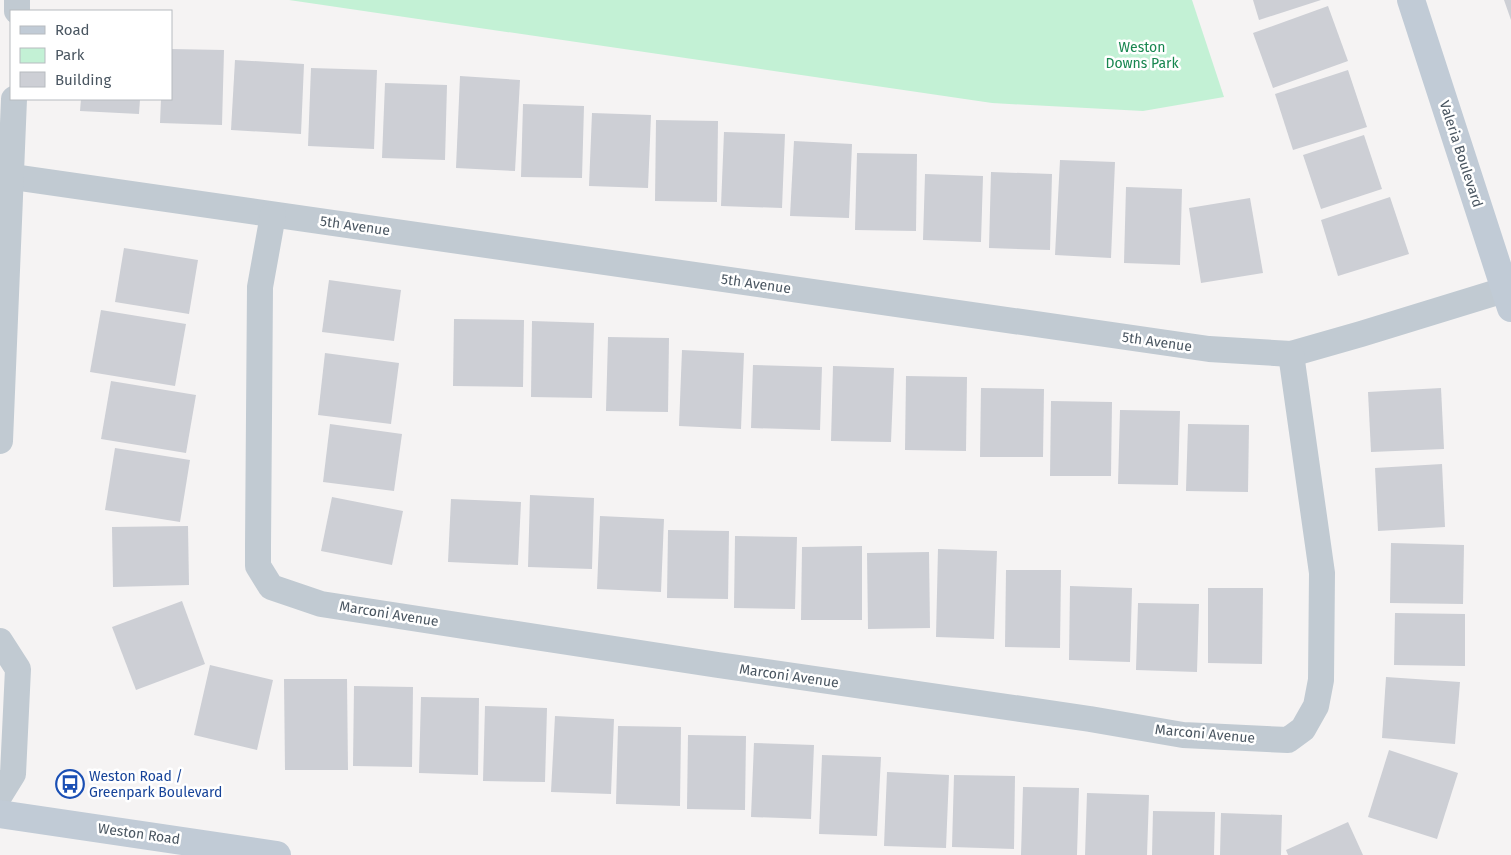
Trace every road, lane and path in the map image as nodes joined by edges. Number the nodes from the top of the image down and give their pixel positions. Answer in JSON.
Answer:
{"nodes":[{"id":1,"x":1411,"y":0,"type":"edge"},
{"id":2,"x":14,"y":100,"type":"edge"},
{"id":3,"x":5,"y":176,"type":"edge"},
{"id":4,"x":273,"y":214,"type":"junction"},
{"id":5,"x":1509,"y":295,"type":"edge"},
{"id":6,"x":1291,"y":354,"type":"junction"},
{"id":7,"x":0,"y":440,"type":"edge"},
{"id":8,"x":0,"y":641,"type":"edge"},
{"id":9,"x":0,"y":795,"type":"edge"},
{"id":10,"x":0,"y":814,"type":"edge"},
{"id":11,"x":277,"y":855,"type":"edge"}],
"edges":[{"from":1,"to":5,"type":"street","name":"Valeria Boulevard"},
{"from":2,"to":3,"type":"street"},
{"from":3,"to":4,"type":"street","name":"5th Avenue"},
{"from":3,"to":7,"type":"street"},
{"from":4,"to":6,"type":"street","name":"5th Avenue"},
{"from":4,"to":6,"type":"street","name":"Marconi Avenue"},
{"from":5,"to":6,"type":"street","name":"5th Avenue"},
{"from":8,"to":9,"type":"street"},
{"from":10,"to":11,"type":"street","name":"Weston Road"}]}
